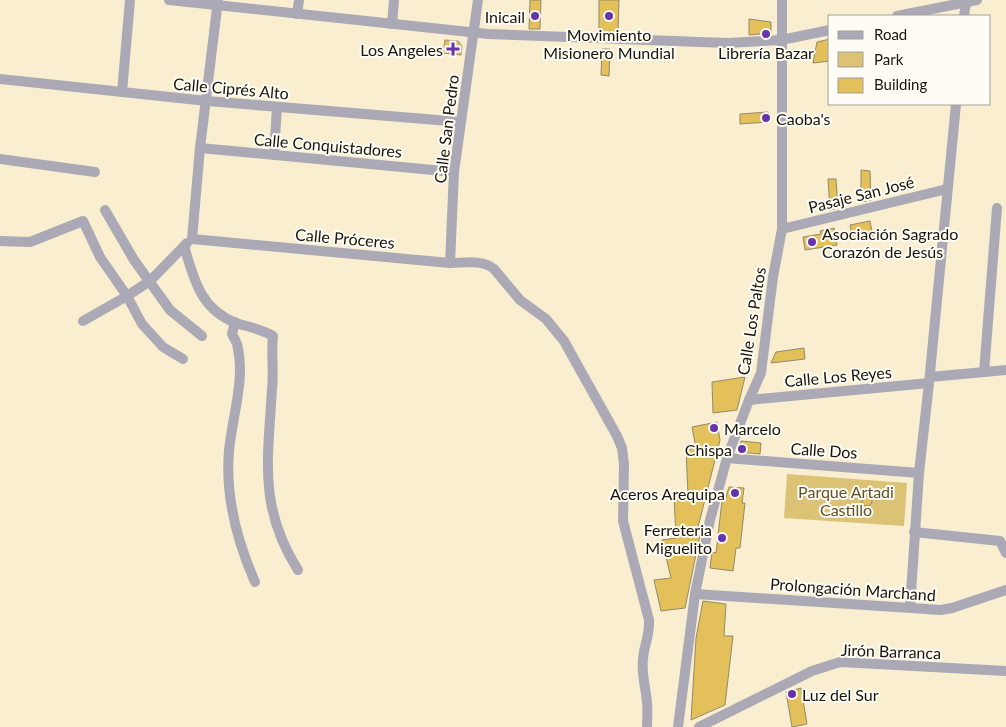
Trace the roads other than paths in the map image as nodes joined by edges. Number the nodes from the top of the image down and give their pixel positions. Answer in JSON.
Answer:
{"nodes":[{"id":1,"x":130,"y":0,"type":"edge"},
{"id":2,"x":169,"y":0,"type":"edge"},
{"id":3,"x":299,"y":0,"type":"edge"},
{"id":4,"x":394,"y":0,"type":"edge"},
{"id":5,"x":478,"y":0,"type":"edge"},
{"id":6,"x":782,"y":0,"type":"edge"},
{"id":7,"x":977,"y":0,"type":"edge"},
{"id":8,"x":966,"y":2,"type":"junction"},
{"id":9,"x":218,"y":3,"type":"edge"},
{"id":10,"x":297,"y":14,"type":"junction"},
{"id":11,"x":902,"y":15,"type":"edge"},
{"id":12,"x":964,"y":15,"type":"edge"},
{"id":13,"x":392,"y":24,"type":"junction"},
{"id":14,"x":828,"y":30,"type":"edge"},
{"id":15,"x":474,"y":33,"type":"junction"},
{"id":16,"x":781,"y":40,"type":"junction"},
{"id":17,"x":0,"y":79,"type":"edge"},
{"id":18,"x":122,"y":92,"type":"junction"},
{"id":19,"x":207,"y":101,"type":"junction"},
{"id":20,"x":956,"y":105,"type":"edge"},
{"id":21,"x":277,"y":107,"type":"junction"},
{"id":22,"x":461,"y":122,"type":"junction"},
{"id":23,"x":200,"y":148,"type":"junction"},
{"id":24,"x":274,"y":155,"type":"junction"},
{"id":25,"x":0,"y":159,"type":"edge"},
{"id":26,"x":95,"y":172,"type":"dead end"},
{"id":27,"x":454,"y":172,"type":"junction"},
{"id":28,"x":947,"y":189,"type":"junction"},
{"id":29,"x":997,"y":208,"type":"dead end"},
{"id":30,"x":105,"y":210,"type":"dead end"},
{"id":31,"x":782,"y":229,"type":"junction"},
{"id":32,"x":0,"y":242,"type":"edge"},
{"id":33,"x":188,"y":242,"type":"junction"},
{"id":34,"x":450,"y":263,"type":"junction"},
{"id":35,"x":150,"y":281,"type":"junction"},
{"id":36,"x":127,"y":296,"type":"junction"},
{"id":37,"x":83,"y":321,"type":"dead end"},
{"id":38,"x":235,"y":322,"type":"junction"},
{"id":39,"x":202,"y":336,"type":"dead end"},
{"id":40,"x":183,"y":359,"type":"dead end"},
{"id":41,"x":1006,"y":370,"type":"edge"},
{"id":42,"x":984,"y":372,"type":"junction"},
{"id":43,"x":930,"y":380,"type":"junction"},
{"id":44,"x":749,"y":400,"type":"junction"},
{"id":45,"x":727,"y":458,"type":"junction"},
{"id":46,"x":918,"y":473,"type":"junction"},
{"id":47,"x":914,"y":532,"type":"junction"},
{"id":48,"x":1006,"y":553,"type":"edge"},
{"id":49,"x":298,"y":570,"type":"dead end"},
{"id":50,"x":255,"y":582,"type":"dead end"},
{"id":51,"x":1006,"y":590,"type":"edge"},
{"id":52,"x":695,"y":594,"type":"junction"},
{"id":53,"x":910,"y":608,"type":"junction"},
{"id":54,"x":1006,"y":670,"type":"edge"},
{"id":55,"x":647,"y":727,"type":"edge"},
{"id":56,"x":678,"y":727,"type":"edge"},
{"id":57,"x":699,"y":727,"type":"edge"}],
"edges":[{"from":1,"to":18,"type":"street"},
{"from":2,"to":9,"type":"street"},
{"from":3,"to":10,"type":"street"},
{"from":4,"to":13,"type":"street"},
{"from":5,"to":15,"type":"street","name":"Calle San Pedro"},
{"from":6,"to":16,"type":"street","name":"Calle Los Paltos"},
{"from":7,"to":8,"type":"street"},
{"from":8,"to":11,"type":"street"},
{"from":8,"to":12,"type":"street"},
{"from":9,"to":10,"type":"street"},
{"from":9,"to":19,"type":"street"},
{"from":10,"to":13,"type":"street"},
{"from":13,"to":15,"type":"street"},
{"from":14,"to":16,"type":"street"},
{"from":15,"to":16,"type":"street"},
{"from":15,"to":22,"type":"street","name":"Calle San Pedro"},
{"from":16,"to":31,"type":"street","name":"Calle Los Paltos"},
{"from":17,"to":18,"type":"street","name":"Calle Ciprés Alto"},
{"from":18,"to":19,"type":"street","name":"Calle Ciprés Alto"},
{"from":19,"to":21,"type":"street","name":"Calle Ciprés Alto"},
{"from":19,"to":23,"type":"street"},
{"from":20,"to":28,"type":"street"},
{"from":21,"to":22,"type":"street","name":"Calle Ciprés Alto"},
{"from":21,"to":24,"type":"street"},
{"from":22,"to":27,"type":"street","name":"Calle San Pedro"},
{"from":23,"to":24,"type":"street","name":"Calle Conquistadores"},
{"from":23,"to":33,"type":"street"},
{"from":24,"to":27,"type":"street","name":"Calle Conquistadores"},
{"from":25,"to":26,"type":"street"},
{"from":27,"to":34,"type":"street","name":"Calle San Pedro"},
{"from":28,"to":31,"type":"street","name":"Pasaje San José"},
{"from":28,"to":43,"type":"street"},
{"from":29,"to":42,"type":"street"},
{"from":30,"to":35,"type":"street"},
{"from":31,"to":44,"type":"street","name":"Calle Los Paltos"},
{"from":32,"to":36,"type":"street"},
{"from":33,"to":34,"type":"street","name":"Calle Próceres"},
{"from":33,"to":35,"type":"street"},
{"from":33,"to":38,"type":"street"},
{"from":34,"to":55,"type":"street","name":"Calle Próceres"},
{"from":35,"to":36,"type":"street"},
{"from":35,"to":39,"type":"street"},
{"from":36,"to":37,"type":"street"},
{"from":36,"to":40,"type":"street"},
{"from":38,"to":49,"type":"street"},
{"from":38,"to":50,"type":"street"},
{"from":41,"to":42,"type":"street","name":"Calle Los Reyes"},
{"from":42,"to":43,"type":"street","name":"Calle Los Reyes"},
{"from":43,"to":44,"type":"street","name":"Calle Los Reyes"},
{"from":43,"to":46,"type":"street"},
{"from":44,"to":45,"type":"street","name":"Calle Los Paltos"},
{"from":45,"to":46,"type":"street","name":"Calle Dos"},
{"from":45,"to":52,"type":"street","name":"Calle Los Paltos"},
{"from":46,"to":47,"type":"street"},
{"from":47,"to":48,"type":"street"},
{"from":47,"to":53,"type":"street"},
{"from":51,"to":53,"type":"street","name":"Prolongación Marchand"},
{"from":52,"to":53,"type":"street","name":"Prolongación Marchand"},
{"from":52,"to":56,"type":"street","name":"Calle Los Paltos"},
{"from":54,"to":57,"type":"street","name":"Jirón Barranca"}]}
